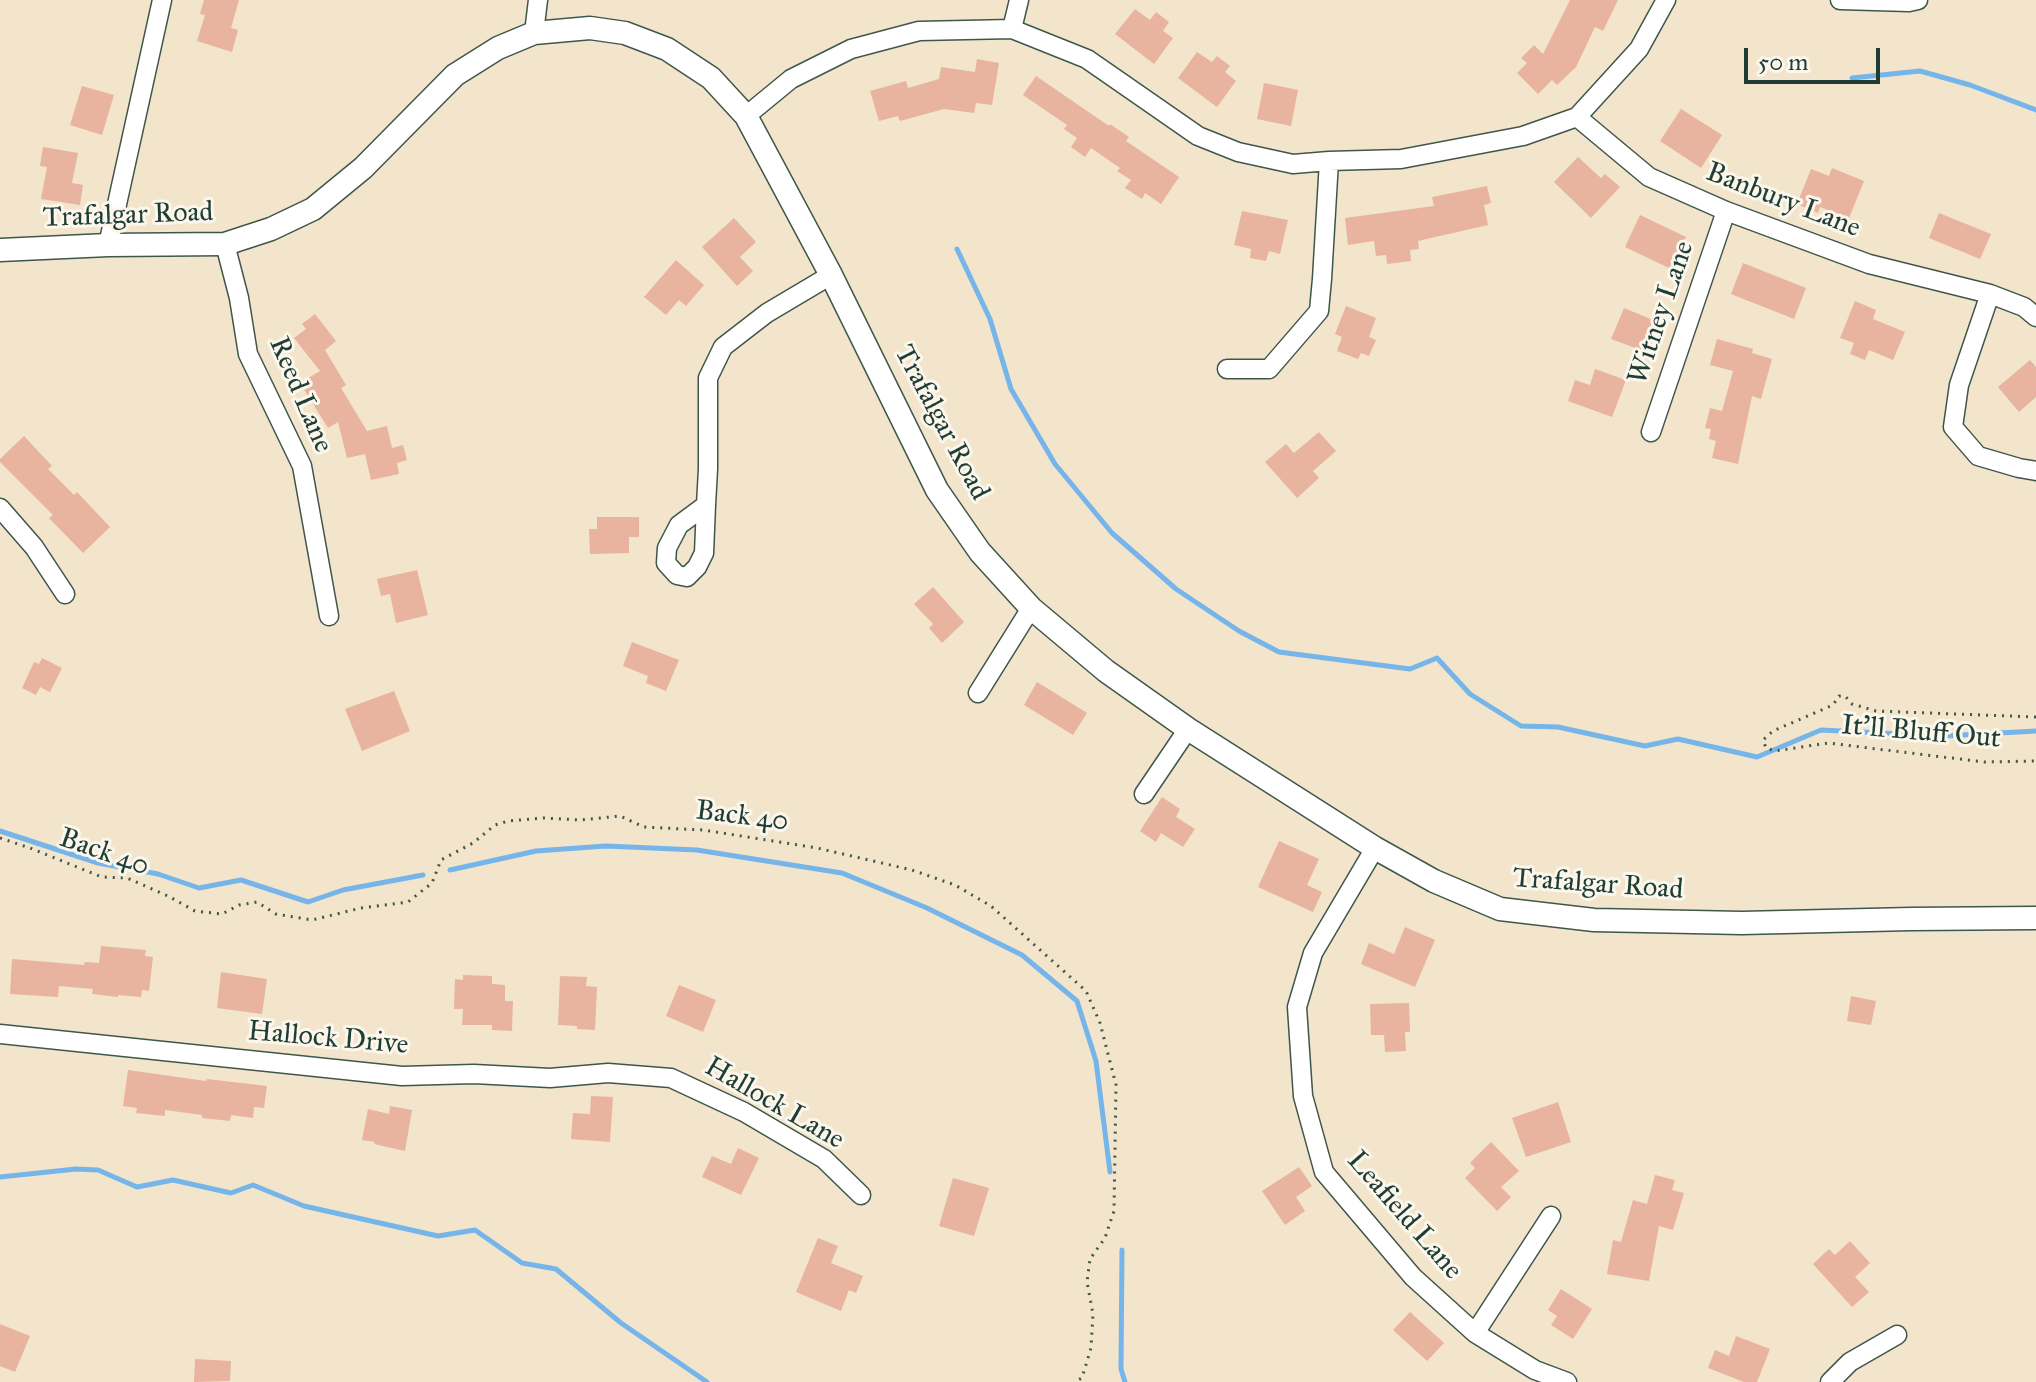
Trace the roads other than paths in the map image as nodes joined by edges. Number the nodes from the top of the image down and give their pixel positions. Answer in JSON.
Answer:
{"nodes":[{"id":1,"x":162,"y":0,"type":"edge"},
{"id":2,"x":538,"y":0,"type":"edge"},
{"id":3,"x":1019,"y":0,"type":"edge"},
{"id":4,"x":1666,"y":0,"type":"edge"},
{"id":5,"x":1840,"y":0,"type":"edge"},
{"id":6,"x":1918,"y":0,"type":"edge"},
{"id":7,"x":1012,"y":29,"type":"junction"},
{"id":8,"x":534,"y":33,"type":"junction"},
{"id":9,"x":746,"y":116,"type":"junction"},
{"id":10,"x":1577,"y":117,"type":"junction"},
{"id":11,"x":1329,"y":161,"type":"junction"},
{"id":12,"x":1726,"y":211,"type":"junction"},
{"id":13,"x":225,"y":244,"type":"junction"},
{"id":14,"x":108,"y":245,"type":"junction"},
{"id":15,"x":0,"y":250,"type":"edge"},
{"id":16,"x":831,"y":275,"type":"junction"},
{"id":17,"x":1990,"y":294,"type":"junction"},
{"id":18,"x":2036,"y":317,"type":"edge"},
{"id":19,"x":1227,"y":369,"type":"dead end"},
{"id":20,"x":1651,"y":432,"type":"dead end"},
{"id":21,"x":2036,"y":471,"type":"edge"},
{"id":22,"x":706,"y":505,"type":"dead end"},
{"id":23,"x":0,"y":508,"type":"edge"},
{"id":24,"x":65,"y":594,"type":"dead end"},
{"id":25,"x":1031,"y":608,"type":"junction"},
{"id":26,"x":329,"y":616,"type":"dead end"},
{"id":27,"x":978,"y":693,"type":"dead end"},
{"id":28,"x":1188,"y":729,"type":"junction"},
{"id":29,"x":1144,"y":794,"type":"dead end"},
{"id":30,"x":1375,"y":848,"type":"junction"},
{"id":31,"x":2036,"y":918,"type":"edge"},
{"id":32,"x":0,"y":1034,"type":"edge"},
{"id":33,"x":651,"y":1076,"type":"joint"},
{"id":34,"x":861,"y":1195,"type":"dead end"},
{"id":35,"x":1551,"y":1216,"type":"dead end"},
{"id":36,"x":1475,"y":1333,"type":"junction"},
{"id":37,"x":1897,"y":1335,"type":"dead end"},
{"id":38,"x":1567,"y":1382,"type":"edge"},
{"id":39,"x":1830,"y":1382,"type":"edge"}],
"edges":[{"from":1,"to":14,"type":"street"},
{"from":2,"to":8,"type":"street"},
{"from":3,"to":7,"type":"street"},
{"from":4,"to":10,"type":"street"},
{"from":5,"to":6,"type":"street"},
{"from":7,"to":9,"type":"street"},
{"from":7,"to":11,"type":"street"},
{"from":8,"to":9,"type":"street","name":"Trafalgar Road"},
{"from":8,"to":13,"type":"street","name":"Trafalgar Road"},
{"from":9,"to":16,"type":"street","name":"Trafalgar Road"},
{"from":10,"to":11,"type":"street"},
{"from":10,"to":12,"type":"street","name":"Banbury Lane"},
{"from":11,"to":19,"type":"street"},
{"from":12,"to":17,"type":"street","name":"Banbury Lane"},
{"from":12,"to":20,"type":"street","name":"Witney Lane"},
{"from":13,"to":14,"type":"street","name":"Trafalgar Road"},
{"from":13,"to":26,"type":"street","name":"Reed Lane"},
{"from":14,"to":15,"type":"street","name":"Trafalgar Road"},
{"from":16,"to":22,"type":"street"},
{"from":16,"to":25,"type":"street","name":"Trafalgar Road"},
{"from":17,"to":18,"type":"street","name":"Banbury Lane"},
{"from":17,"to":21,"type":"street"},
{"from":23,"to":24,"type":"street"},
{"from":25,"to":27,"type":"street"},
{"from":25,"to":28,"type":"street","name":"Trafalgar Road"},
{"from":28,"to":29,"type":"street"},
{"from":28,"to":30,"type":"street","name":"Trafalgar Road"},
{"from":30,"to":31,"type":"street","name":"Trafalgar Road"},
{"from":30,"to":36,"type":"street","name":"Leafield Lane"},
{"from":32,"to":33,"type":"street","name":"Hallock Drive"},
{"from":33,"to":34,"type":"street","name":"Hallock Lane"},
{"from":35,"to":36,"type":"street"},
{"from":36,"to":38,"type":"street","name":"Leafield Lane"},
{"from":37,"to":39,"type":"street"}]}
